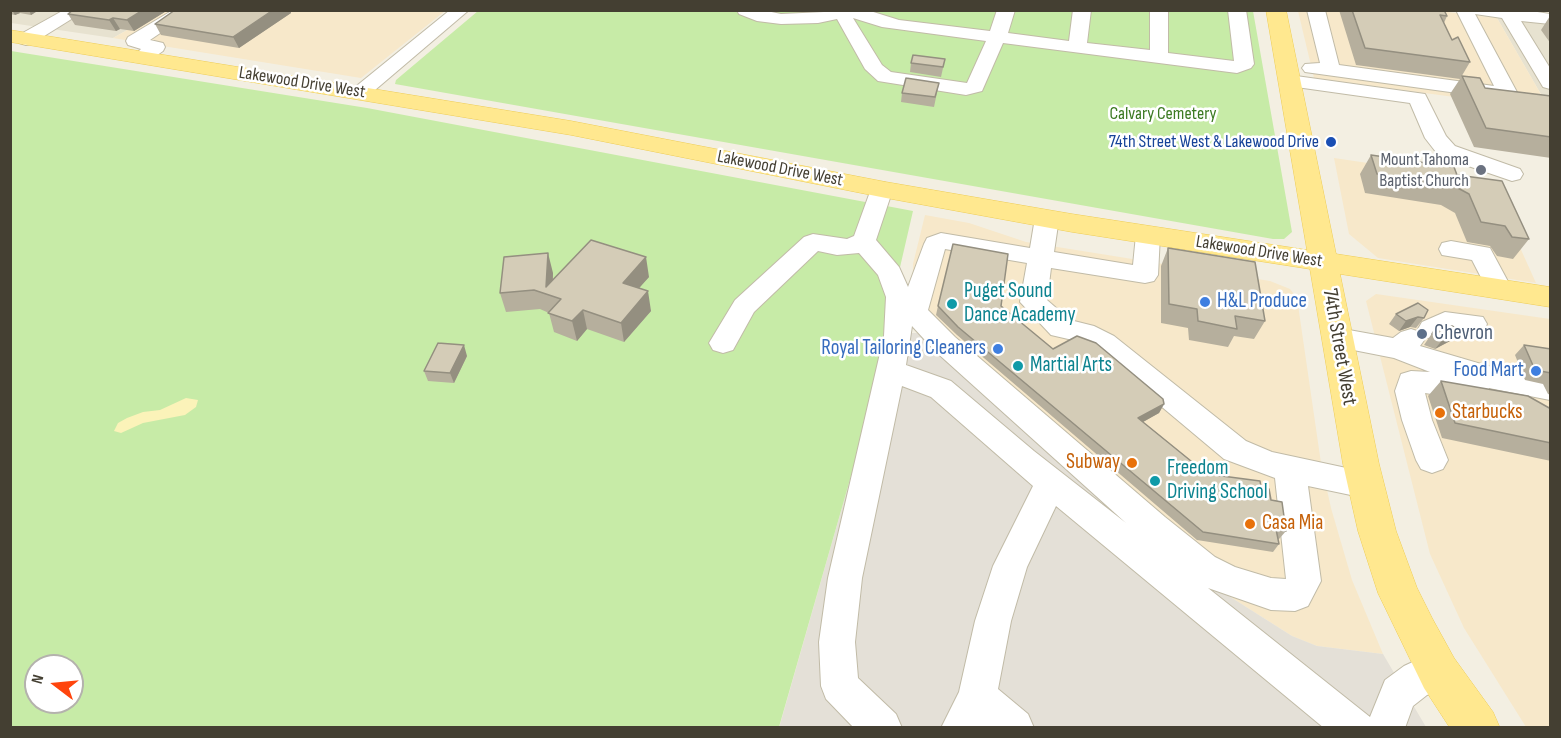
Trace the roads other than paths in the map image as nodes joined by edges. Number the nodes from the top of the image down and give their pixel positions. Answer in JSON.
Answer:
{"nodes":[{"id":1,"x":78,"y":10,"type":"edge"},
{"id":2,"x":186,"y":10,"type":"edge"},
{"id":3,"x":460,"y":10,"type":"edge"},
{"id":4,"x":745,"y":10,"type":"edge"},
{"id":5,"x":1006,"y":10,"type":"edge"},
{"id":6,"x":1082,"y":10,"type":"edge"},
{"id":7,"x":1159,"y":10,"type":"edge"},
{"id":8,"x":1237,"y":10,"type":"edge"},
{"id":9,"x":1276,"y":10,"type":"edge"},
{"id":10,"x":1316,"y":10,"type":"edge"},
{"id":11,"x":1464,"y":10,"type":"edge"},
{"id":12,"x":1479,"y":10,"type":"edge"},
{"id":13,"x":843,"y":11,"type":"edge"},
{"id":14,"x":1508,"y":14,"type":"junction"},
{"id":15,"x":914,"y":19,"type":"edge"},
{"id":16,"x":1551,"y":19,"type":"edge"},
{"id":17,"x":18,"y":37,"type":"edge"},
{"id":18,"x":997,"y":38,"type":"junction"},
{"id":19,"x":1077,"y":48,"type":"junction"},
{"id":20,"x":142,"y":57,"type":"junction"},
{"id":21,"x":1159,"y":58,"type":"junction"},
{"id":22,"x":1331,"y":70,"type":"junction"},
{"id":23,"x":1288,"y":73,"type":"junction"},
{"id":24,"x":1551,"y":83,"type":"edge"},
{"id":25,"x":361,"y":92,"type":"junction"},
{"id":26,"x":1512,"y":174,"type":"dead end"},
{"id":27,"x":882,"y":189,"type":"junction"},
{"id":28,"x":1047,"y":218,"type":"junction"},
{"id":29,"x":1148,"y":235,"type":"junction"},
{"id":30,"x":862,"y":241,"type":"junction"},
{"id":31,"x":1452,"y":249,"type":"dead end"},
{"id":32,"x":1040,"y":257,"type":"junction"},
{"id":33,"x":1324,"y":263,"type":"junction"},
{"id":34,"x":1499,"y":289,"type":"junction"},
{"id":35,"x":1551,"y":297,"type":"edge"},
{"id":36,"x":906,"y":304,"type":"junction"},
{"id":37,"x":1473,"y":324,"type":"dead end"},
{"id":38,"x":1338,"y":338,"type":"junction"},
{"id":39,"x":1414,"y":339,"type":"junction"},
{"id":40,"x":723,"y":343,"type":"dead end"},
{"id":41,"x":890,"y":370,"type":"junction"},
{"id":42,"x":1551,"y":389,"type":"edge"},
{"id":43,"x":1551,"y":416,"type":"edge"},
{"id":44,"x":1432,"y":460,"type":"dead end"},
{"id":45,"x":1290,"y":469,"type":"junction"},
{"id":46,"x":1051,"y":483,"type":"junction"},
{"id":47,"x":1365,"y":485,"type":"junction"},
{"id":48,"x":1439,"y":673,"type":"junction"},
{"id":49,"x":969,"y":712,"type":"edge"},
{"id":50,"x":882,"y":728,"type":"edge"},
{"id":51,"x":1014,"y":728,"type":"edge"},
{"id":52,"x":1355,"y":728,"type":"edge"},
{"id":53,"x":1385,"y":728,"type":"edge"},
{"id":54,"x":1477,"y":728,"type":"edge"}],
"edges":[{"from":1,"to":17,"type":"street"},
{"from":2,"to":20,"type":"street"},
{"from":3,"to":25,"type":"street"},
{"from":4,"to":13,"type":"street"},
{"from":5,"to":18,"type":"street"},
{"from":6,"to":19,"type":"street"},
{"from":7,"to":21,"type":"street"},
{"from":8,"to":21,"type":"street"},
{"from":9,"to":23,"type":"main road","name":"74th Street West"},
{"from":10,"to":22,"type":"street"},
{"from":11,"to":22,"type":"street"},
{"from":12,"to":14,"type":"street"},
{"from":13,"to":15,"type":"street"},
{"from":13,"to":18,"type":"street"},
{"from":14,"to":16,"type":"street"},
{"from":14,"to":24,"type":"street"},
{"from":15,"to":18,"type":"street"},
{"from":17,"to":20,"type":"main road","name":"Lakewood Drive West"},
{"from":18,"to":19,"type":"street"},
{"from":19,"to":21,"type":"street"},
{"from":20,"to":25,"type":"main road","name":"Lakewood Drive West"},
{"from":22,"to":23,"type":"street"},
{"from":23,"to":26,"type":"street"},
{"from":23,"to":33,"type":"main road","name":"74th Street West"},
{"from":25,"to":27,"type":"main road","name":"Lakewood Drive West"},
{"from":27,"to":28,"type":"main road","name":"Lakewood Drive West"},
{"from":27,"to":30,"type":"street"},
{"from":28,"to":29,"type":"main road","name":"Lakewood Drive West"},
{"from":28,"to":32,"type":"street"},
{"from":29,"to":32,"type":"street"},
{"from":29,"to":33,"type":"main road","name":"Lakewood Drive West"},
{"from":30,"to":36,"type":"street"},
{"from":30,"to":40,"type":"street"},
{"from":31,"to":34,"type":"street"},
{"from":32,"to":36,"type":"street"},
{"from":32,"to":45,"type":"street"},
{"from":33,"to":34,"type":"main road","name":"Lakewood Drive West"},
{"from":33,"to":38,"type":"main road","name":"74th Street West"},
{"from":34,"to":35,"type":"main road","name":"Lakewood Drive West"},
{"from":36,"to":41,"type":"street"},
{"from":36,"to":45,"type":"street"},
{"from":37,"to":39,"type":"street"},
{"from":38,"to":39,"type":"street"},
{"from":38,"to":47,"type":"main road","name":"74th Street West"},
{"from":39,"to":42,"type":"street"},
{"from":41,"to":46,"type":"street"},
{"from":41,"to":50,"type":"street"},
{"from":43,"to":44,"type":"street"},
{"from":45,"to":47,"type":"street"},
{"from":46,"to":49,"type":"street"},
{"from":46,"to":52,"type":"street"},
{"from":47,"to":48,"type":"main road","name":"74th Street West"},
{"from":48,"to":53,"type":"street"},
{"from":48,"to":54,"type":"main road","name":"74th Street West"},
{"from":49,"to":51,"type":"street"}]}
